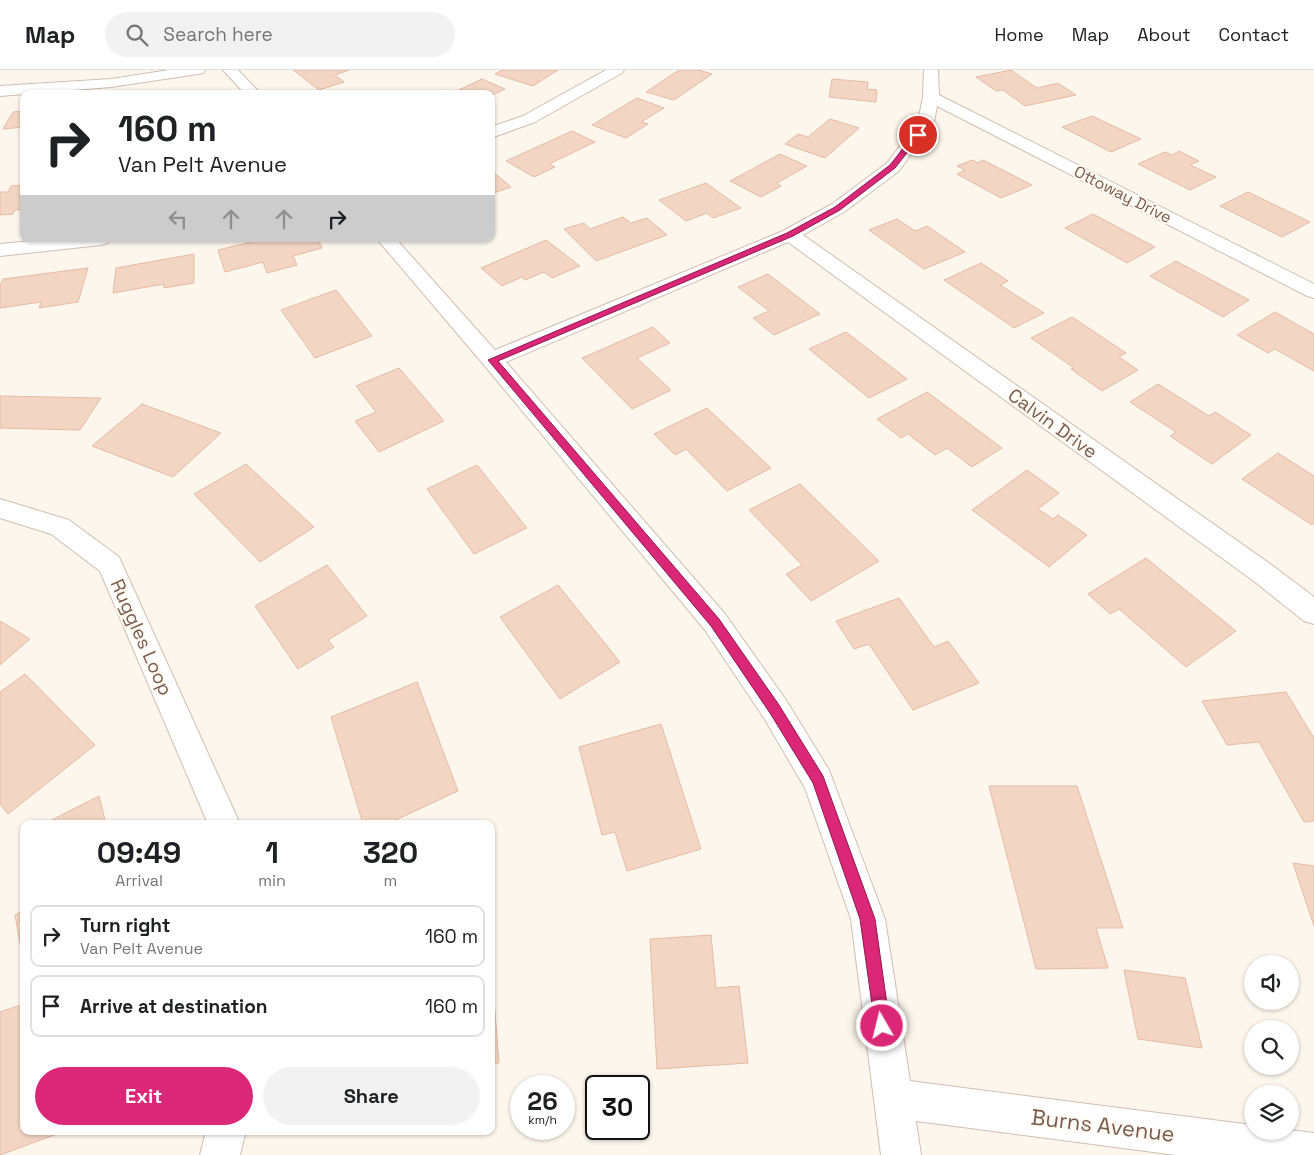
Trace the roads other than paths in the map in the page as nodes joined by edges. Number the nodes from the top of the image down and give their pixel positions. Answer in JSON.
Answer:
{"nodes":[{"id":1,"x":198,"y":70,"type":"edge"},
{"id":2,"x":230,"y":70,"type":"edge"},
{"id":3,"x":617,"y":70,"type":"edge"},
{"id":4,"x":932,"y":70,"type":"edge"},
{"id":5,"x":250,"y":90,"type":"edge"},
{"id":6,"x":0,"y":91,"type":"edge"},
{"id":7,"x":931,"y":97,"type":"junction"},
{"id":8,"x":495,"y":132,"type":"edge"},
{"id":9,"x":790,"y":235,"type":"junction"},
{"id":10,"x":73,"y":242,"type":"edge"},
{"id":11,"x":389,"y":242,"type":"edge"},
{"id":12,"x":0,"y":250,"type":"edge"},
{"id":13,"x":1314,"y":292,"type":"edge"},
{"id":14,"x":492,"y":360,"type":"junction"},
{"id":15,"x":0,"y":508,"type":"edge"},
{"id":16,"x":1314,"y":613,"type":"edge"},
{"id":17,"x":222,"y":820,"type":"edge"},
{"id":18,"x":892,"y":1098,"type":"junction"},
{"id":19,"x":225,"y":1135,"type":"edge"},
{"id":20,"x":1314,"y":1153,"type":"edge"},
{"id":21,"x":220,"y":1155,"type":"edge"},
{"id":22,"x":901,"y":1155,"type":"edge"}],
"edges":[{"from":1,"to":6,"type":"street"},
{"from":2,"to":5,"type":"street"},
{"from":3,"to":8,"type":"street"},
{"from":4,"to":7,"type":"street"},
{"from":7,"to":9,"type":"street"},
{"from":7,"to":13,"type":"street","name":"Ottoway Drive"},
{"from":9,"to":14,"type":"street"},
{"from":9,"to":16,"type":"street","name":"Calvin Drive"},
{"from":10,"to":12,"type":"street"},
{"from":11,"to":14,"type":"street"},
{"from":14,"to":18,"type":"street"},
{"from":15,"to":17,"type":"street","name":"Ruggles Loop"},
{"from":18,"to":20,"type":"street","name":"Burns Avenue"},
{"from":18,"to":22,"type":"street"},
{"from":19,"to":21,"type":"street"}]}
